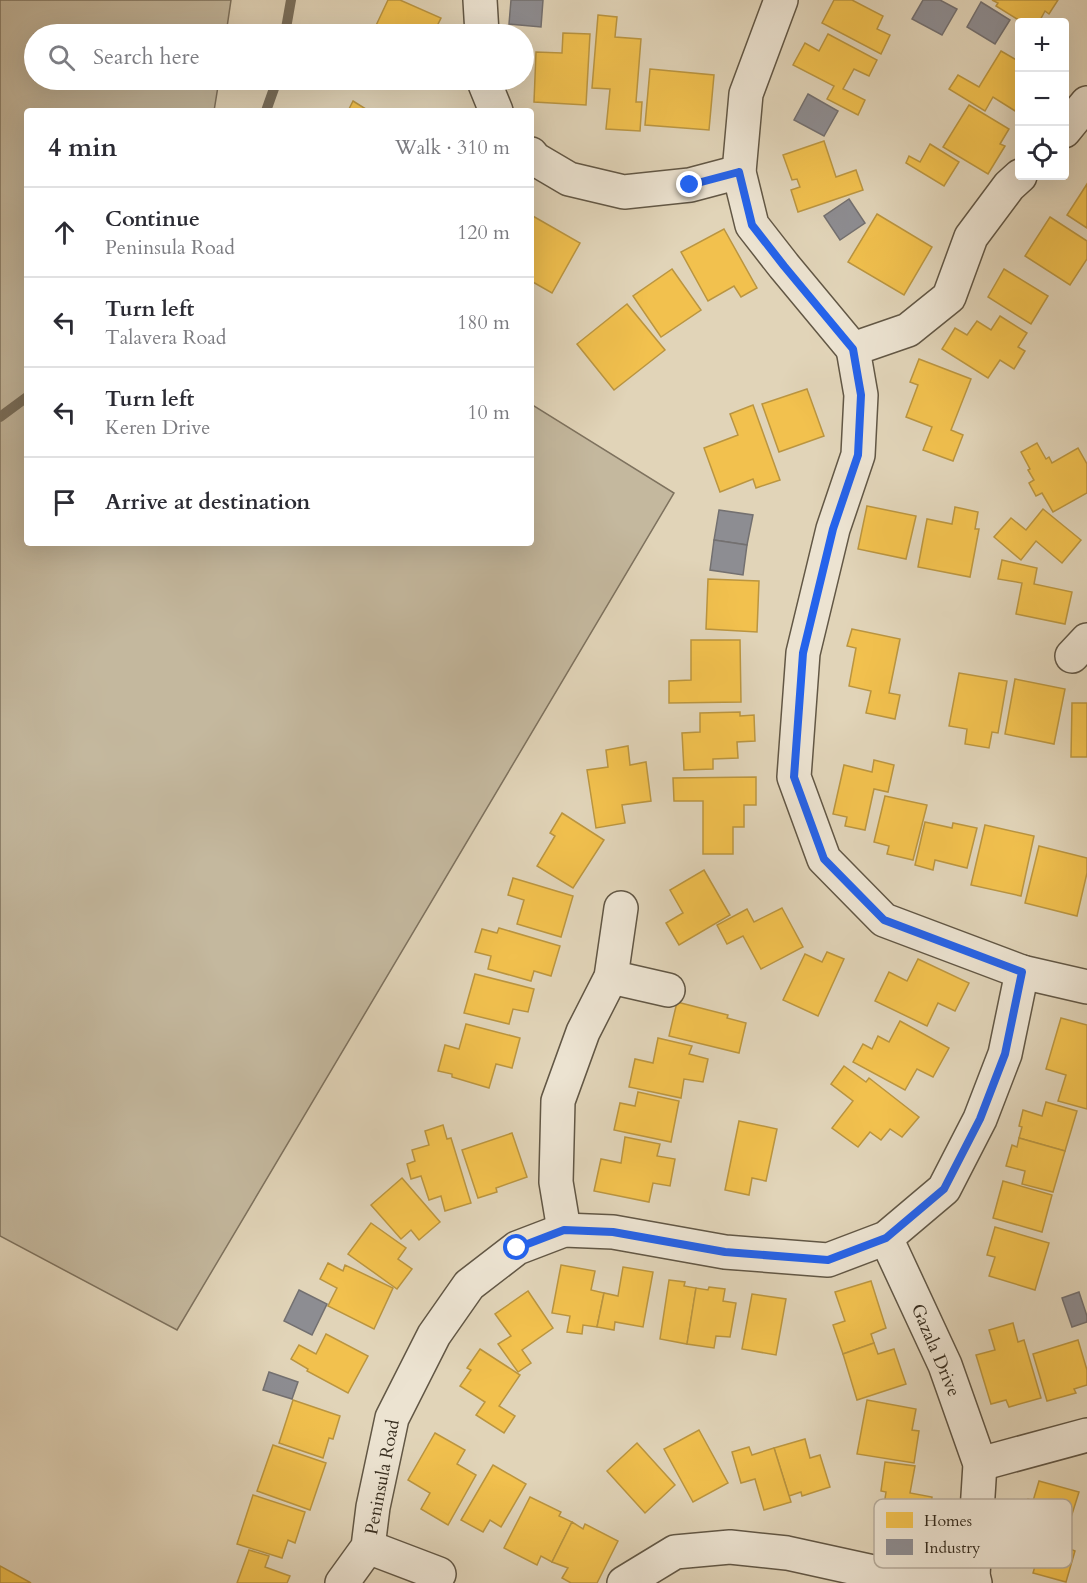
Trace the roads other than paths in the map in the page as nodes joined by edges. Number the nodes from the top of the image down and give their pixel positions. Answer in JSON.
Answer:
{"nodes":[{"id":1,"x":480,"y":0,"type":"edge"},
{"id":2,"x":781,"y":0,"type":"edge"},
{"id":3,"x":481,"y":24,"type":"edge"},
{"id":4,"x":488,"y":90,"type":"edge"},
{"id":5,"x":1087,"y":103,"type":"edge"},
{"id":6,"x":495,"y":108,"type":"edge"},
{"id":7,"x":1069,"y":126,"type":"edge"},
{"id":8,"x":534,"y":158,"type":"edge"},
{"id":9,"x":739,"y":172,"type":"junction"},
{"id":10,"x":1016,"y":180,"type":"edge"},
{"id":11,"x":853,"y":349,"type":"junction"},
{"id":12,"x":621,"y":908,"type":"dead end"},
{"id":13,"x":1022,"y":972,"type":"junction"},
{"id":14,"x":611,"y":977,"type":"junction"},
{"id":15,"x":1087,"y":987,"type":"edge"},
{"id":16,"x":668,"y":990,"type":"dead end"},
{"id":17,"x":564,"y":1230,"type":"junction"},
{"id":18,"x":886,"y":1238,"type":"junction"},
{"id":19,"x":1087,"y":1435,"type":"edge"},
{"id":20,"x":980,"y":1464,"type":"junction"},
{"id":21,"x":978,"y":1499,"type":"edge"},
{"id":22,"x":368,"y":1547,"type":"junction"},
{"id":23,"x":439,"y":1574,"type":"dead end"},
{"id":24,"x":974,"y":1579,"type":"edge"},
{"id":25,"x":342,"y":1583,"type":"edge"},
{"id":26,"x":624,"y":1583,"type":"edge"}],
"edges":[{"from":1,"to":3,"type":"street"},
{"from":2,"to":9,"type":"street"},
{"from":4,"to":6,"type":"street"},
{"from":5,"to":7,"type":"street"},
{"from":8,"to":9,"type":"street"},
{"from":9,"to":11,"type":"street"},
{"from":10,"to":11,"type":"street"},
{"from":11,"to":13,"type":"street"},
{"from":12,"to":14,"type":"street"},
{"from":13,"to":15,"type":"street"},
{"from":13,"to":18,"type":"street","name":"Peninsula Road"},
{"from":14,"to":16,"type":"street"},
{"from":14,"to":17,"type":"street"},
{"from":17,"to":18,"type":"street","name":"Peninsula Road"},
{"from":17,"to":22,"type":"street","name":"Peninsula Road"},
{"from":18,"to":20,"type":"street","name":"Gazala Drive"},
{"from":19,"to":20,"type":"street"},
{"from":20,"to":21,"type":"street","name":"Gazala Drive"},
{"from":22,"to":23,"type":"street","name":"Peninsula Road"},
{"from":22,"to":25,"type":"street","name":"Peninsula Road"},
{"from":24,"to":26,"type":"street"}]}
